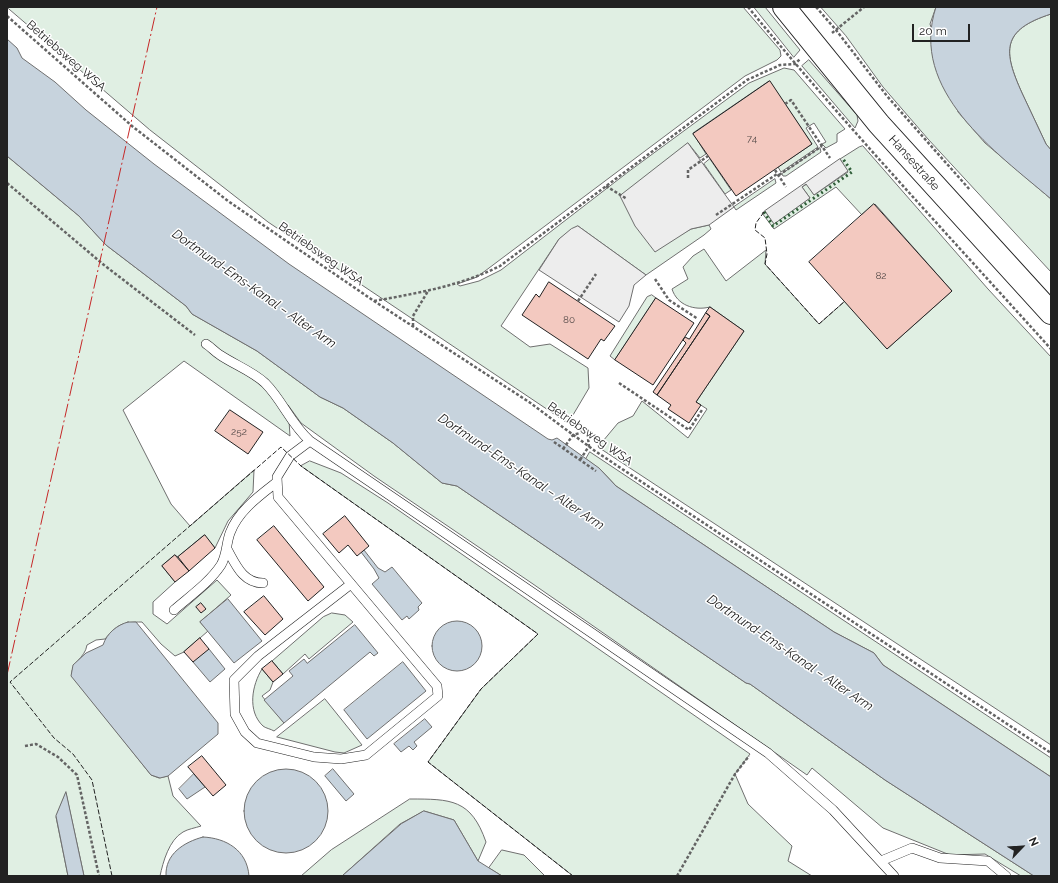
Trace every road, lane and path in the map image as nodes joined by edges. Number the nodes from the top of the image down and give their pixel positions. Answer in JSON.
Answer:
{"nodes":[{"id":1,"x":748,"y":7,"type":"edge"},
{"id":2,"x":784,"y":7,"type":"edge"},
{"id":3,"x":816,"y":7,"type":"edge"},
{"id":4,"x":864,"y":7,"type":"edge"},
{"id":5,"x":7,"y":16,"type":"edge"},
{"id":6,"x":836,"y":30,"type":"junction"},
{"id":7,"x":816,"y":47,"type":"junction"},
{"id":8,"x":795,"y":64,"type":"junction"},
{"id":9,"x":785,"y":104,"type":"dead end"},
{"id":10,"x":822,"y":146,"type":"junction"},
{"id":11,"x":708,"y":156,"type":"dead end"},
{"id":12,"x":830,"y":158,"type":"dead end"},
{"id":13,"x":775,"y":170,"type":"dead end"},
{"id":14,"x":778,"y":174,"type":"junction"},
{"id":15,"x":688,"y":178,"type":"dead end"},
{"id":16,"x":7,"y":183,"type":"edge"},
{"id":17,"x":606,"y":186,"type":"junction"},
{"id":18,"x":786,"y":187,"type":"dead end"},
{"id":19,"x":972,"y":192,"type":"dead end"},
{"id":20,"x":628,"y":199,"type":"dead end"},
{"id":21,"x":716,"y":215,"type":"dead end"},
{"id":22,"x":596,"y":274,"type":"dead end"},
{"id":23,"x":655,"y":279,"type":"dead end"},
{"id":24,"x":429,"y":290,"type":"junction"},
{"id":25,"x":374,"y":301,"type":"junction"},
{"id":26,"x":578,"y":301,"type":"dead end"},
{"id":27,"x":1051,"y":313,"type":"edge"},
{"id":28,"x":698,"y":319,"type":"dead end"},
{"id":29,"x":413,"y":326,"type":"junction"},
{"id":30,"x":206,"y":344,"type":"joint"},
{"id":31,"x":1051,"y":349,"type":"edge"},
{"id":32,"x":619,"y":383,"type":"dead end"},
{"id":33,"x":702,"y":410,"type":"dead end"},
{"id":34,"x":573,"y":435,"type":"junction"},
{"id":35,"x":310,"y":441,"type":"junction"},
{"id":36,"x":554,"y":442,"type":"dead end"},
{"id":37,"x":589,"y":446,"type":"junction"},
{"id":38,"x":563,"y":449,"type":"junction"},
{"id":39,"x":580,"y":460,"type":"junction"},
{"id":40,"x":596,"y":471,"type":"dead end"},
{"id":41,"x":277,"y":482,"type":"junction"},
{"id":42,"x":227,"y":549,"type":"junction"},
{"id":43,"x":263,"y":583,"type":"dead end"},
{"id":44,"x":351,"y":584,"type":"junction"},
{"id":45,"x":174,"y":610,"type":"dead end"},
{"id":46,"x":757,"y":745,"type":"junction"},
{"id":47,"x":25,"y":746,"type":"dead end"},
{"id":48,"x":1051,"y":753,"type":"edge"},
{"id":49,"x":881,"y":861,"type":"junction"},
{"id":50,"x":99,"y":876,"type":"edge"},
{"id":51,"x":677,"y":876,"type":"edge"},
{"id":52,"x":894,"y":876,"type":"edge"},
{"id":53,"x":1006,"y":876,"type":"edge"}],
"edges":[{"from":1,"to":8,"type":"path"},
{"from":2,"to":7,"type":"main road","name":"Hansestraße"},
{"from":3,"to":6,"type":"path"},
{"from":4,"to":6,"type":"path"},
{"from":5,"to":25,"type":"path","name":"Betriebsweg WSA"},
{"from":6,"to":7,"type":"path"},
{"from":6,"to":19,"type":"path"},
{"from":7,"to":27,"type":"main road","name":"Hansestraße"},
{"from":8,"to":17,"type":"path"},
{"from":8,"to":31,"type":"path"},
{"from":9,"to":10,"type":"path"},
{"from":10,"to":12,"type":"path"},
{"from":10,"to":14,"type":"path"},
{"from":11,"to":15,"type":"path"},
{"from":13,"to":14,"type":"path"},
{"from":14,"to":18,"type":"path"},
{"from":14,"to":21,"type":"path"},
{"from":16,"to":30,"type":"path"},
{"from":17,"to":20,"type":"path"},
{"from":17,"to":24,"type":"path"},
{"from":22,"to":26,"type":"path"},
{"from":23,"to":28,"type":"path"},
{"from":24,"to":25,"type":"path"},
{"from":24,"to":29,"type":"path"},
{"from":25,"to":29,"type":"path","name":"Betriebsweg WSA"},
{"from":29,"to":34,"type":"path","name":"Betriebsweg WSA"},
{"from":30,"to":35,"type":"lane"},
{"from":32,"to":33,"type":"path"},
{"from":34,"to":37,"type":"path","name":"Betriebsweg WSA"},
{"from":34,"to":37,"type":"path"},
{"from":34,"to":38,"type":"path"},
{"from":35,"to":41,"type":"lane"},
{"from":35,"to":46,"type":"lane"},
{"from":36,"to":38,"type":"path"},
{"from":37,"to":39,"type":"path"},
{"from":37,"to":48,"type":"path","name":"Betriebsweg WSA"},
{"from":38,"to":39,"type":"path"},
{"from":39,"to":40,"type":"path"},
{"from":41,"to":42,"type":"lane"},
{"from":41,"to":44,"type":"lane"},
{"from":42,"to":43,"type":"lane"},
{"from":42,"to":45,"type":"lane"},
{"from":44,"to":44,"type":"lane"},
{"from":46,"to":49,"type":"lane"},
{"from":46,"to":51,"type":"path"},
{"from":47,"to":50,"type":"path"},
{"from":49,"to":52,"type":"lane"},
{"from":49,"to":53,"type":"lane"}]}
